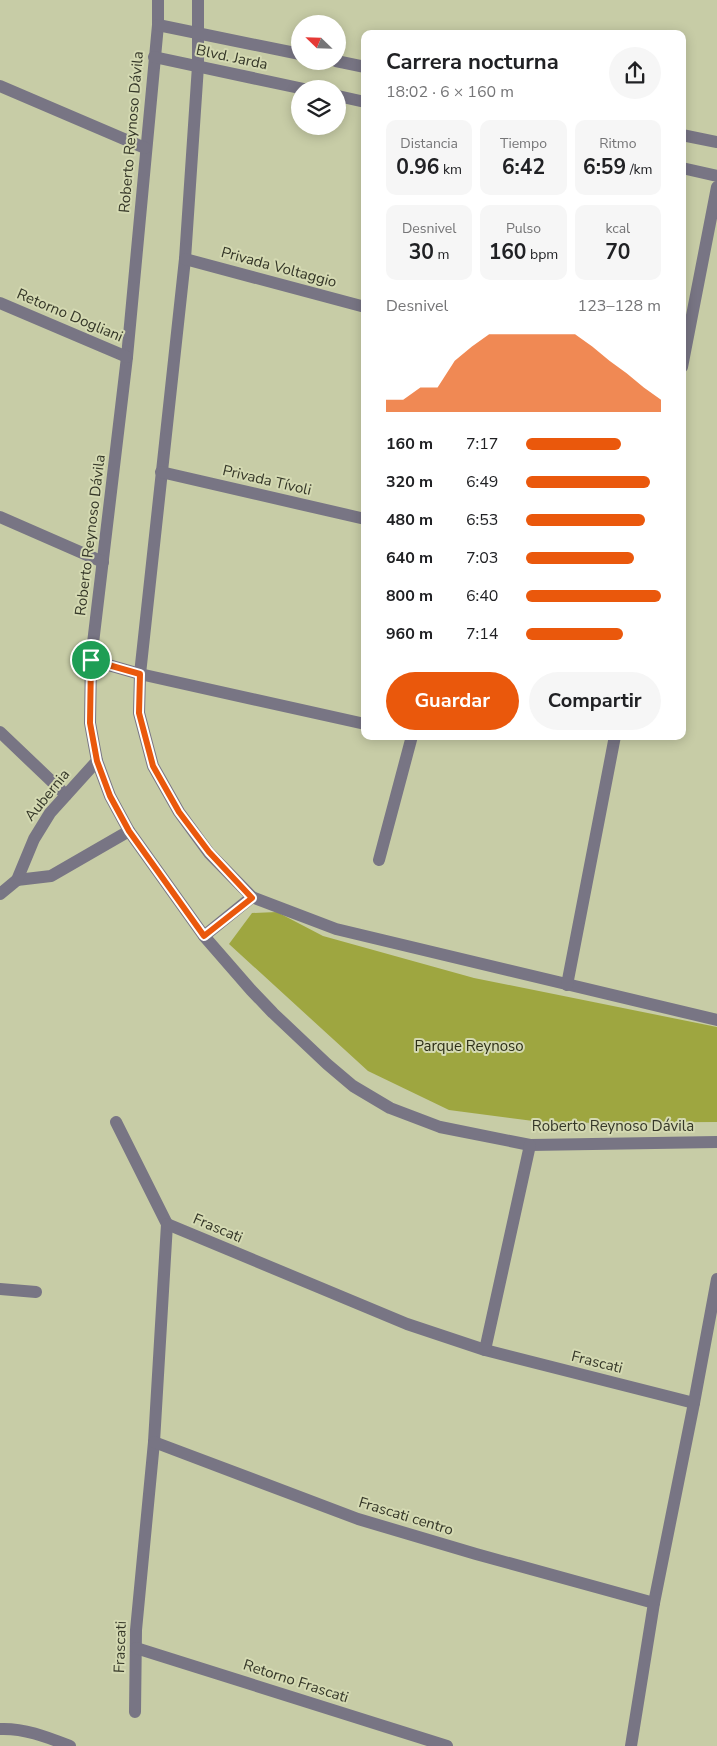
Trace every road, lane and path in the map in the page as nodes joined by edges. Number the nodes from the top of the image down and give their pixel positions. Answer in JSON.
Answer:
{"nodes":[{"id":1,"x":158,"y":0,"type":"edge"},
{"id":2,"x":198,"y":0,"type":"edge"},
{"id":3,"x":158,"y":25,"type":"junction"},
{"id":4,"x":198,"y":32,"type":"junction"},
{"id":5,"x":291,"y":52,"type":"edge"},
{"id":6,"x":154,"y":58,"type":"junction"},
{"id":7,"x":346,"y":63,"type":"edge"},
{"id":8,"x":198,"y":66,"type":"junction"},
{"id":9,"x":361,"y":67,"type":"edge"},
{"id":10,"x":0,"y":86,"type":"edge"},
{"id":11,"x":291,"y":86,"type":"edge"},
{"id":12,"x":346,"y":98,"type":"edge"},
{"id":13,"x":361,"y":101,"type":"edge"},
{"id":14,"x":686,"y":136,"type":"edge"},
{"id":15,"x":717,"y":142,"type":"edge"},
{"id":16,"x":146,"y":148,"type":"junction"},
{"id":17,"x":686,"y":169,"type":"edge"},
{"id":18,"x":717,"y":176,"type":"edge"},
{"id":19,"x":717,"y":187,"type":"edge"},
{"id":20,"x":185,"y":259,"type":"junction"},
{"id":21,"x":0,"y":304,"type":"edge"},
{"id":22,"x":361,"y":306,"type":"edge"},
{"id":23,"x":686,"y":346,"type":"edge"},
{"id":24,"x":127,"y":357,"type":"junction"},
{"id":25,"x":161,"y":472,"type":"junction"},
{"id":26,"x":0,"y":517,"type":"edge"},
{"id":27,"x":361,"y":518,"type":"edge"},
{"id":28,"x":103,"y":562,"type":"junction"},
{"id":29,"x":91,"y":660,"type":"junction"},
{"id":30,"x":140,"y":674,"type":"junction"},
{"id":31,"x":361,"y":723,"type":"edge"},
{"id":32,"x":0,"y":732,"type":"edge"},
{"id":33,"x":411,"y":740,"type":"edge"},
{"id":34,"x":614,"y":740,"type":"edge"},
{"id":35,"x":97,"y":761,"type":"junction"},
{"id":36,"x":66,"y":795,"type":"junction"},
{"id":37,"x":129,"y":831,"type":"junction"},
{"id":38,"x":379,"y":860,"type":"dead end"},
{"id":39,"x":16,"y":880,"type":"junction"},
{"id":40,"x":0,"y":894,"type":"edge"},
{"id":41,"x":252,"y":898,"type":"junction"},
{"id":42,"x":204,"y":936,"type":"junction"},
{"id":43,"x":567,"y":985,"type":"junction"},
{"id":44,"x":717,"y":1020,"type":"edge"},
{"id":45,"x":116,"y":1122,"type":"dead end"},
{"id":46,"x":717,"y":1142,"type":"edge"},
{"id":47,"x":530,"y":1144,"type":"junction"},
{"id":48,"x":167,"y":1224,"type":"junction"},
{"id":49,"x":717,"y":1279,"type":"edge"},
{"id":50,"x":0,"y":1289,"type":"edge"},
{"id":51,"x":36,"y":1292,"type":"dead end"},
{"id":52,"x":485,"y":1350,"type":"junction"},
{"id":53,"x":694,"y":1403,"type":"junction"},
{"id":54,"x":154,"y":1442,"type":"junction"},
{"id":55,"x":654,"y":1603,"type":"junction"},
{"id":56,"x":136,"y":1648,"type":"junction"},
{"id":57,"x":135,"y":1712,"type":"dead end"},
{"id":58,"x":0,"y":1729,"type":"edge"},
{"id":59,"x":70,"y":1746,"type":"edge"},
{"id":60,"x":447,"y":1746,"type":"edge"},
{"id":61,"x":631,"y":1746,"type":"edge"}],
"edges":[{"from":1,"to":3,"type":"street","name":"Roberto Reynoso Dávila"},
{"from":2,"to":4,"type":"street"},
{"from":3,"to":4,"type":"street","name":"Blvd. Jarda"},
{"from":3,"to":6,"type":"street","name":"Roberto Reynoso Dávila"},
{"from":4,"to":5,"type":"street","name":"Blvd. Jarda"},
{"from":4,"to":8,"type":"street"},
{"from":6,"to":8,"type":"street","name":"Blvd. Jarda"},
{"from":6,"to":16,"type":"street","name":"Roberto Reynoso Dávila"},
{"from":7,"to":9,"type":"street"},
{"from":8,"to":11,"type":"street","name":"Blvd. Jarda"},
{"from":8,"to":20,"type":"street"},
{"from":10,"to":16,"type":"street"},
{"from":12,"to":13,"type":"street"},
{"from":14,"to":15,"type":"street"},
{"from":16,"to":24,"type":"street","name":"Roberto Reynoso Dávila"},
{"from":17,"to":18,"type":"street"},
{"from":19,"to":23,"type":"street"},
{"from":20,"to":22,"type":"street","name":"Privada Voltaggio"},
{"from":20,"to":25,"type":"street"},
{"from":21,"to":24,"type":"street","name":"Retorno Dogliani"},
{"from":24,"to":28,"type":"street","name":"Roberto Reynoso Dávila"},
{"from":25,"to":27,"type":"street","name":"Privada Tívoli"},
{"from":25,"to":30,"type":"street"},
{"from":26,"to":28,"type":"street"},
{"from":28,"to":29,"type":"street","name":"Roberto Reynoso Dávila"},
{"from":29,"to":30,"type":"street"},
{"from":29,"to":35,"type":"street","name":"Roberto Reynoso Dávila"},
{"from":30,"to":31,"type":"street"},
{"from":30,"to":41,"type":"street"},
{"from":32,"to":36,"type":"street"},
{"from":33,"to":38,"type":"street"},
{"from":34,"to":43,"type":"street"},
{"from":35,"to":36,"type":"street","name":"Aubernia"},
{"from":35,"to":37,"type":"street","name":"Roberto Reynoso Dávila"},
{"from":36,"to":39,"type":"street","name":"Aubernia"},
{"from":37,"to":39,"type":"street"},
{"from":37,"to":42,"type":"street","name":"Roberto Reynoso Dávila"},
{"from":39,"to":40,"type":"street","name":"Aubernia"},
{"from":41,"to":42,"type":"street"},
{"from":41,"to":43,"type":"street"},
{"from":42,"to":47,"type":"street","name":"Roberto Reynoso Dávila"},
{"from":43,"to":44,"type":"street"},
{"from":45,"to":48,"type":"street","name":"Frascati"},
{"from":46,"to":47,"type":"street","name":"Roberto Reynoso Dávila"},
{"from":47,"to":52,"type":"street"},
{"from":48,"to":52,"type":"street","name":"Frascati"},
{"from":48,"to":54,"type":"street","name":"Frascati"},
{"from":49,"to":53,"type":"street"},
{"from":50,"to":51,"type":"street"},
{"from":52,"to":53,"type":"street","name":"Frascati"},
{"from":53,"to":55,"type":"street"},
{"from":54,"to":55,"type":"street","name":"Frascati centro"},
{"from":54,"to":56,"type":"street","name":"Frascati"},
{"from":55,"to":61,"type":"street"},
{"from":56,"to":57,"type":"street","name":"Frascati"},
{"from":56,"to":60,"type":"street","name":"Retorno Frascati"},
{"from":58,"to":59,"type":"street"}]}
